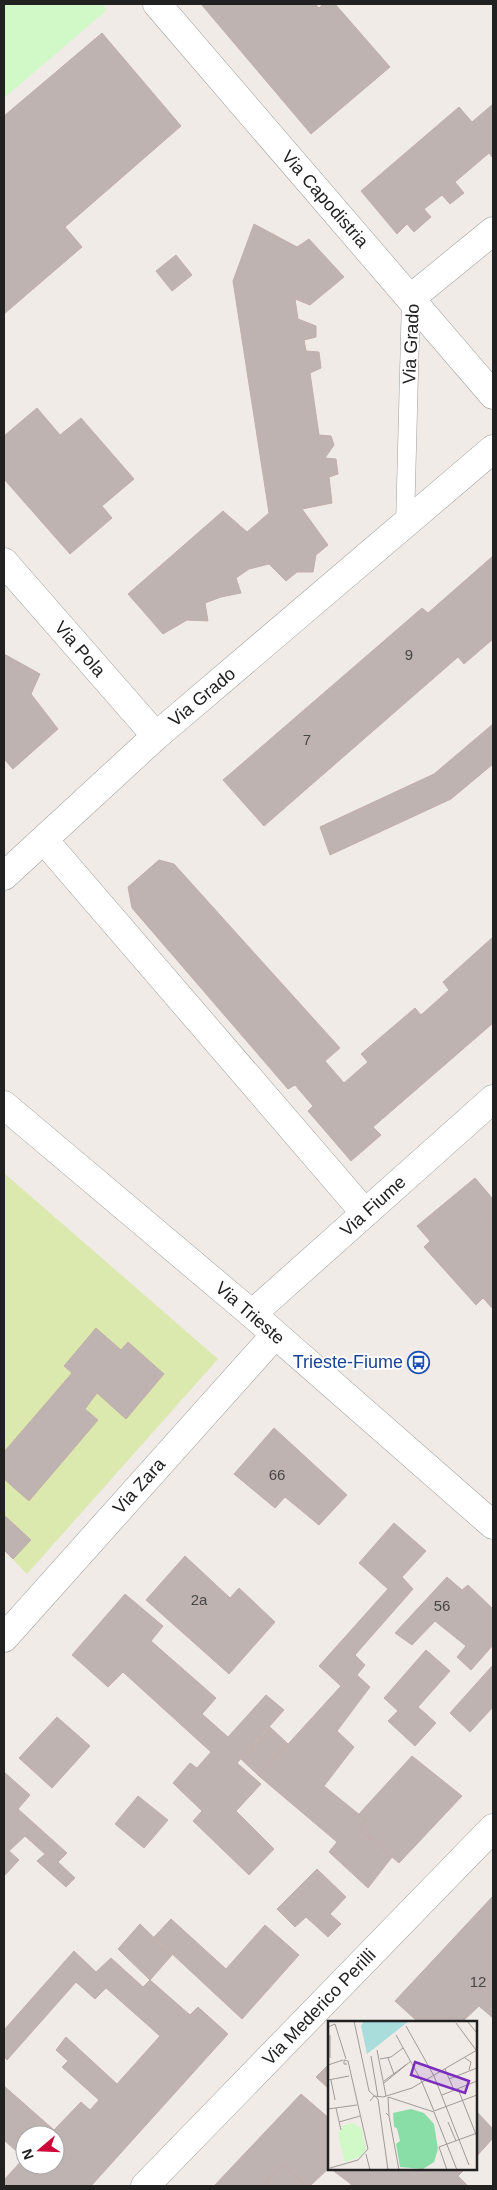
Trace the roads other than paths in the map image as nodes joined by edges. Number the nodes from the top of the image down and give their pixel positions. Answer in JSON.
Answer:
{"nodes":[{"id":1,"x":157,"y":4,"type":"edge"},
{"id":2,"x":493,"y":231,"type":"edge"},
{"id":3,"x":411,"y":298,"type":"junction"},
{"id":4,"x":493,"y":395,"type":"edge"},
{"id":5,"x":493,"y":449,"type":"edge"},
{"id":6,"x":405,"y":524,"type":"junction"},
{"id":7,"x":4,"y":562,"type":"edge"},
{"id":8,"x":156,"y":736,"type":"junction"},
{"id":9,"x":44,"y":840,"type":"junction"},
{"id":10,"x":4,"y":876,"type":"edge"},
{"id":11,"x":493,"y":1099,"type":"edge"},
{"id":12,"x":4,"y":1105,"type":"edge"},
{"id":13,"x":365,"y":1213,"type":"junction"},
{"id":14,"x":252,"y":1314,"type":"junction"},
{"id":15,"x":275,"y":1335,"type":"junction"},
{"id":16,"x":493,"y":1525,"type":"edge"},
{"id":17,"x":4,"y":1638,"type":"edge"},
{"id":18,"x":493,"y":1828,"type":"edge"},
{"id":19,"x":145,"y":2186,"type":"edge"}],
"edges":[{"from":1,"to":3,"type":"street","name":"Via Capodistria"},
{"from":2,"to":3,"type":"street","name":"Via Grado"},
{"from":3,"to":4,"type":"street","name":"Via Capodistria"},
{"from":3,"to":6,"type":"lane","name":"Via Grado"},
{"from":5,"to":6,"type":"street","name":"Via Grado"},
{"from":6,"to":8,"type":"street","name":"Via Grado"},
{"from":7,"to":8,"type":"street","name":"Via Pola"},
{"from":8,"to":9,"type":"street","name":"Via Grado"},
{"from":9,"to":10,"type":"street","name":"Via Grado"},
{"from":9,"to":13,"type":"street"},
{"from":11,"to":13,"type":"street","name":"Via Fiume"},
{"from":12,"to":14,"type":"street","name":"Via Trieste"},
{"from":13,"to":14,"type":"street","name":"Via Fiume"},
{"from":14,"to":15,"type":"street","name":"Via Trieste"},
{"from":15,"to":16,"type":"street","name":"Via Trieste"},
{"from":15,"to":17,"type":"street","name":"Via Zara"},
{"from":18,"to":19,"type":"street","name":"Via Mederico Perilli"}]}
